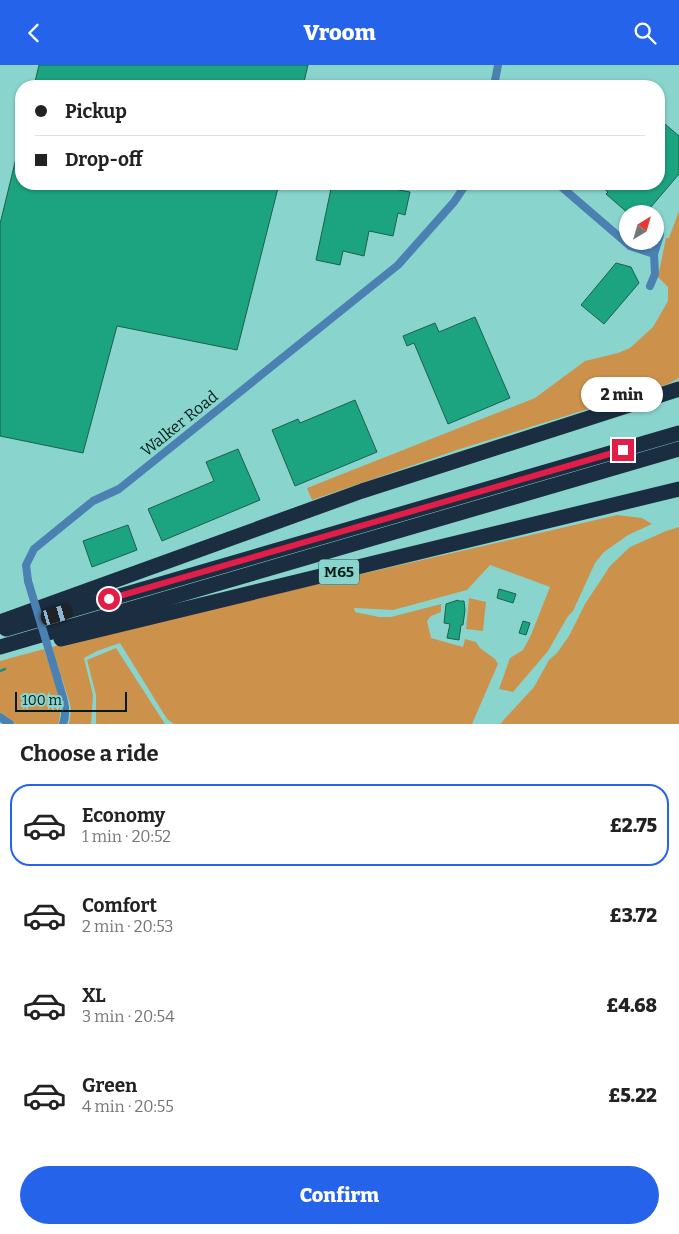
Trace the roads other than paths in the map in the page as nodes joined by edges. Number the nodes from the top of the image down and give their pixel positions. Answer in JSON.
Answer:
{"nodes":[{"id":1,"x":498,"y":65,"type":"edge"},
{"id":2,"x":495,"y":80,"type":"edge"},
{"id":3,"x":462,"y":190,"type":"edge"},
{"id":4,"x":565,"y":190,"type":"edge"},
{"id":5,"x":655,"y":250,"type":"edge"},
{"id":6,"x":654,"y":254,"type":"junction"},
{"id":7,"x":650,"y":286,"type":"dead end"},
{"id":8,"x":679,"y":389,"type":"edge"},
{"id":9,"x":679,"y":433,"type":"edge"},
{"id":10,"x":679,"y":449,"type":"edge"},
{"id":11,"x":679,"y":489,"type":"edge"},
{"id":12,"x":0,"y":622,"type":"edge"},
{"id":13,"x":0,"y":630,"type":"edge"},
{"id":14,"x":0,"y":647,"type":"edge"},
{"id":15,"x":0,"y":655,"type":"edge"},
{"id":16,"x":0,"y":717,"type":"edge"},
{"id":17,"x":10,"y":724,"type":"edge"},
{"id":18,"x":63,"y":724,"type":"edge"}],
"edges":[{"from":1,"to":2,"type":"street"},
{"from":3,"to":18,"type":"street","name":"Walker Road","bridge":true},
{"from":4,"to":6,"type":"street"},
{"from":5,"to":6,"type":"street"},
{"from":6,"to":7,"type":"street"},
{"from":8,"to":12,"type":"highway"},
{"from":9,"to":13,"type":"highway","number":"M65"},
{"from":10,"to":14,"type":"highway","number":"M65"},
{"from":11,"to":15,"type":"highway","number":"M65"},
{"from":16,"to":17,"type":"street"}]}
